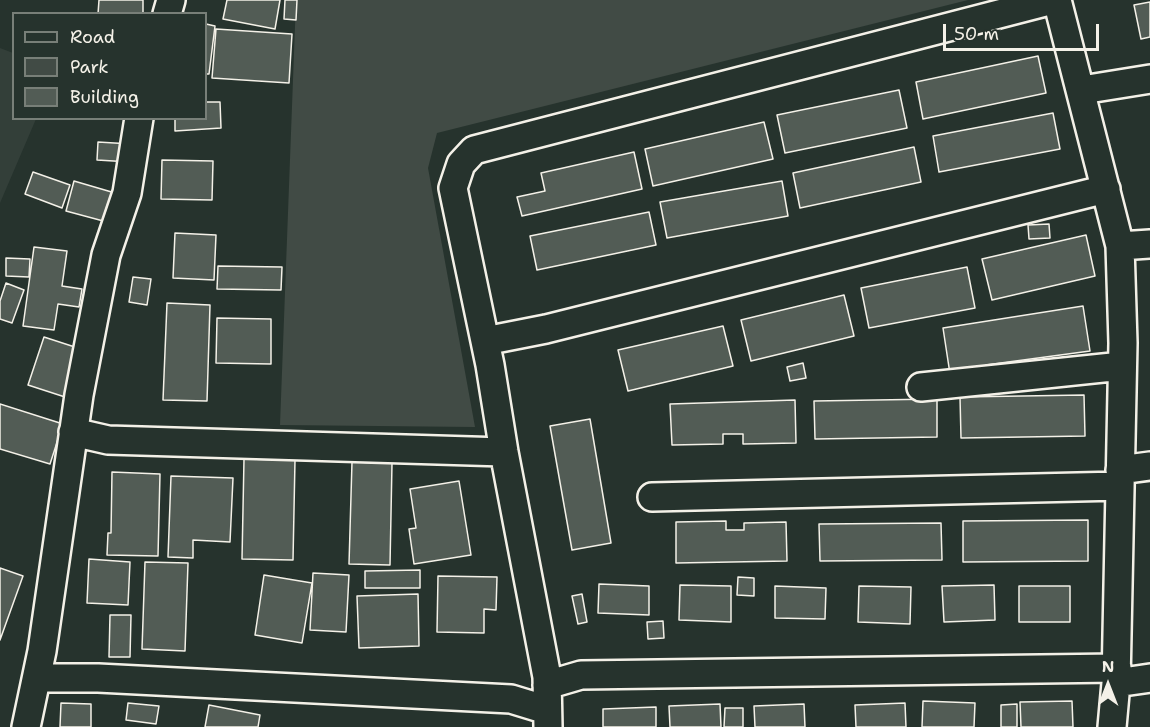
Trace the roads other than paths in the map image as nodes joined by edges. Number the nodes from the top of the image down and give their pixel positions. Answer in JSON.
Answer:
{"nodes":[{"id":1,"x":1055,"y":0,"type":"edge"},
{"id":2,"x":1150,"y":79,"type":"edge"},
{"id":3,"x":1082,"y":90,"type":"junction"},
{"id":4,"x":139,"y":120,"type":"edge"},
{"id":5,"x":1106,"y":189,"type":"junction"},
{"id":6,"x":1150,"y":244,"type":"edge"},
{"id":7,"x":1120,"y":246,"type":"junction"},
{"id":8,"x":485,"y":341,"type":"junction"},
{"id":9,"x":1122,"y":366,"type":"junction"},
{"id":10,"x":921,"y":387,"type":"dead end"},
{"id":11,"x":73,"y":432,"type":"junction"},
{"id":12,"x":504,"y":452,"type":"junction"},
{"id":13,"x":1150,"y":466,"type":"edge"},
{"id":14,"x":1120,"y":478,"type":"junction"},
{"id":15,"x":652,"y":497,"type":"dead end"},
{"id":16,"x":1117,"y":676,"type":"junction"},
{"id":17,"x":37,"y":678,"type":"junction"},
{"id":18,"x":1150,"y":678,"type":"edge"},
{"id":19,"x":547,"y":700,"type":"edge"},
{"id":20,"x":26,"y":727,"type":"edge"},
{"id":21,"x":1112,"y":727,"type":"edge"}],
"edges":[{"from":1,"to":3,"type":"street"},
{"from":1,"to":8,"type":"street"},
{"from":2,"to":3,"type":"street"},
{"from":3,"to":5,"type":"street"},
{"from":4,"to":11,"type":"street"},
{"from":5,"to":7,"type":"street"},
{"from":5,"to":8,"type":"street"},
{"from":6,"to":7,"type":"street"},
{"from":7,"to":9,"type":"street"},
{"from":8,"to":12,"type":"street"},
{"from":9,"to":10,"type":"street"},
{"from":9,"to":14,"type":"street"},
{"from":11,"to":12,"type":"street"},
{"from":11,"to":17,"type":"street"},
{"from":12,"to":19,"type":"street"},
{"from":13,"to":14,"type":"street"},
{"from":14,"to":15,"type":"street"},
{"from":14,"to":16,"type":"street"},
{"from":16,"to":18,"type":"street"},
{"from":16,"to":19,"type":"street"},
{"from":16,"to":21,"type":"street"},
{"from":17,"to":19,"type":"street"},
{"from":17,"to":20,"type":"street"}]}
